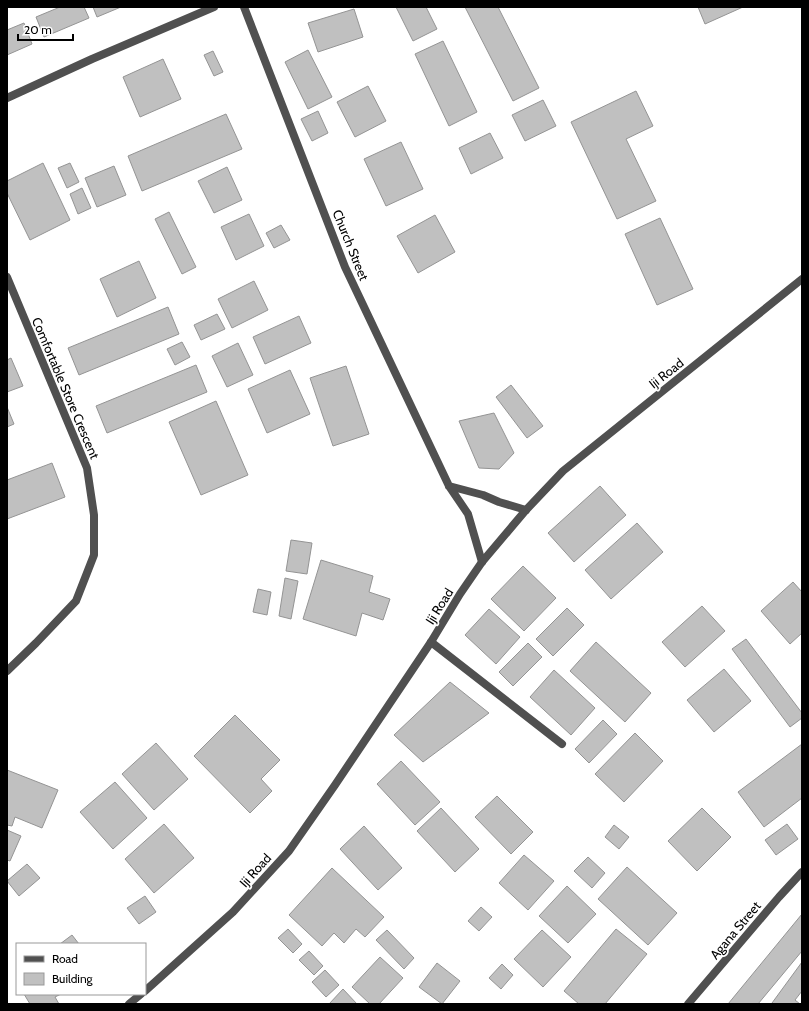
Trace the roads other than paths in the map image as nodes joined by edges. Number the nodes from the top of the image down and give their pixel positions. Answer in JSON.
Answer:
{"nodes":[{"id":1,"x":214,"y":7,"type":"edge"},
{"id":2,"x":244,"y":7,"type":"edge"},
{"id":3,"x":7,"y":98,"type":"edge"},
{"id":4,"x":7,"y":277,"type":"edge"},
{"id":5,"x":802,"y":279,"type":"edge"},
{"id":6,"x":449,"y":486,"type":"junction"},
{"id":7,"x":526,"y":510,"type":"junction"},
{"id":8,"x":482,"y":562,"type":"junction"},
{"id":9,"x":431,"y":642,"type":"junction"},
{"id":10,"x":7,"y":671,"type":"edge"},
{"id":11,"x":562,"y":744,"type":"dead end"},
{"id":12,"x":802,"y":872,"type":"edge"},
{"id":13,"x":146,"y":990,"type":"edge"},
{"id":14,"x":140,"y":995,"type":"edge"},
{"id":15,"x":129,"y":1004,"type":"edge"},
{"id":16,"x":688,"y":1004,"type":"edge"}],
"edges":[{"from":1,"to":3,"type":"street"},
{"from":2,"to":6,"type":"street","name":"Church Street"},
{"from":4,"to":10,"type":"street","name":"Comfortable Store Crescent"},
{"from":5,"to":7,"type":"street","name":"Iji Road"},
{"from":6,"to":7,"type":"street"},
{"from":6,"to":8,"type":"street","name":"Church Street"},
{"from":7,"to":8,"type":"street","name":"Iji Road"},
{"from":8,"to":9,"type":"street","name":"Iji Road"},
{"from":9,"to":11,"type":"street"},
{"from":9,"to":13,"type":"street","name":"Iji Road"},
{"from":12,"to":16,"type":"street","name":"Agana Street"},
{"from":14,"to":15,"type":"street"}]}
